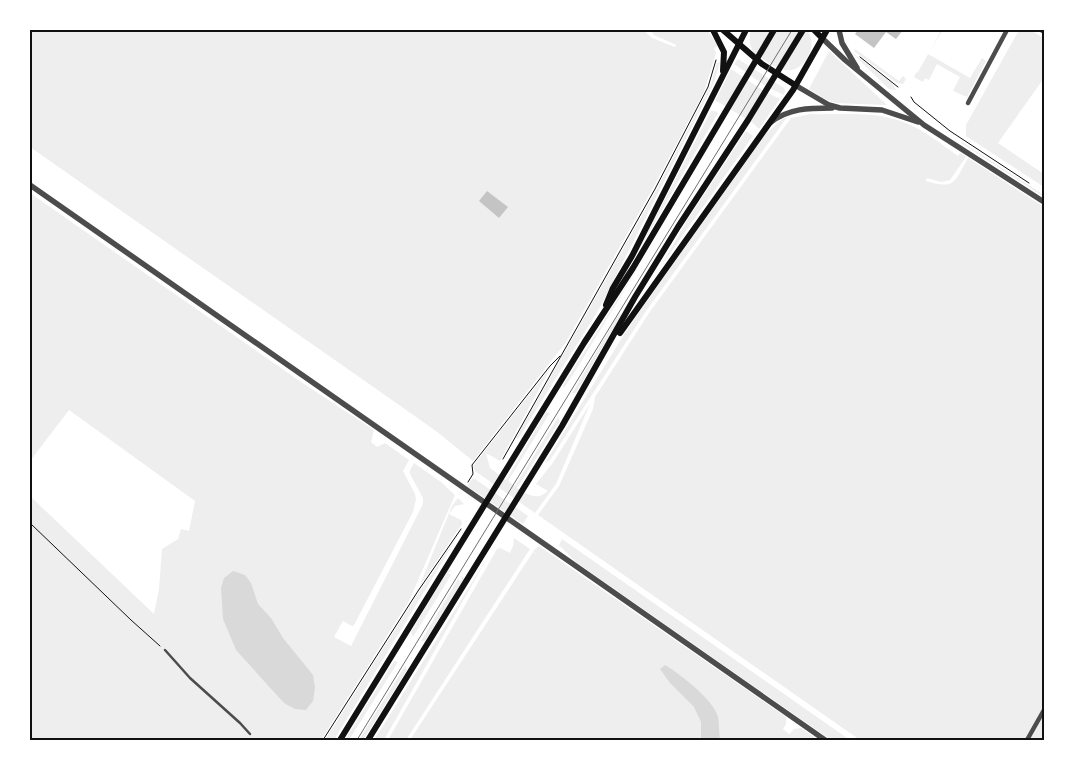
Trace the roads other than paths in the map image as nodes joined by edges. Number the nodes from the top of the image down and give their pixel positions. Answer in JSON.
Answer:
{"nodes":[{"id":1,"x":713,"y":30,"type":"edge"},
{"id":2,"x":723,"y":30,"type":"edge"},
{"id":3,"x":746,"y":30,"type":"edge"},
{"id":4,"x":774,"y":30,"type":"edge"},
{"id":5,"x":803,"y":30,"type":"edge"},
{"id":6,"x":814,"y":30,"type":"edge"},
{"id":7,"x":826,"y":30,"type":"edge"},
{"id":8,"x":839,"y":30,"type":"edge"},
{"id":9,"x":1008,"y":30,"type":"edge"},
{"id":10,"x":1039,"y":30,"type":"edge"},
{"id":11,"x":1044,"y":33,"type":"edge"},
{"id":12,"x":822,"y":38,"type":"junction"},
{"id":13,"x":739,"y":44,"type":"junction"},
{"id":14,"x":858,"y":70,"type":"junction"},
{"id":15,"x":720,"y":82,"type":"junction"},
{"id":16,"x":795,"y":85,"type":"junction"},
{"id":17,"x":968,"y":103,"type":"dead end"},
{"id":18,"x":840,"y":108,"type":"junction"},
{"id":19,"x":924,"y":125,"type":"junction"},
{"id":20,"x":765,"y":128,"type":"junction"},
{"id":21,"x":30,"y":185,"type":"edge"},
{"id":22,"x":1044,"y":202,"type":"edge"},
{"id":23,"x":597,"y":323,"type":"junction"},
{"id":24,"x":605,"y":352,"type":"junction"},
{"id":25,"x":165,"y":650,"type":"road end"},
{"id":26,"x":1044,"y":710,"type":"edge"},
{"id":27,"x":250,"y":734,"type":"dead end"},
{"id":28,"x":340,"y":740,"type":"edge"},
{"id":29,"x":368,"y":740,"type":"edge"},
{"id":30,"x":825,"y":740,"type":"edge"},
{"id":31,"x":1027,"y":740,"type":"edge"}],
"edges":[{"from":1,"to":15,"type":"main road"},
{"from":2,"to":13,"type":"main road"},
{"from":3,"to":13,"type":"main road"},
{"from":4,"to":23,"type":"main road"},
{"from":5,"to":24,"type":"main road"},
{"from":6,"to":12,"type":"main road"},
{"from":7,"to":12,"type":"main road"},
{"from":8,"to":14,"type":"street"},
{"from":9,"to":17,"type":"street"},
{"from":10,"to":11,"type":"lane"},
{"from":12,"to":14,"type":"street"},
{"from":12,"to":16,"type":"main road"},
{"from":13,"to":15,"type":"main road"},
{"from":13,"to":16,"type":"main road"},
{"from":14,"to":19,"type":"street"},
{"from":15,"to":23,"type":"main road"},
{"from":16,"to":18,"type":"street"},
{"from":16,"to":20,"type":"main road"},
{"from":18,"to":19,"type":"street"},
{"from":18,"to":20,"type":"street"},
{"from":19,"to":22,"type":"street"},
{"from":20,"to":24,"type":"main road"},
{"from":21,"to":30,"type":"street"},
{"from":23,"to":28,"type":"main road"},
{"from":24,"to":29,"type":"main road"},
{"from":25,"to":27,"type":"lane"},
{"from":26,"to":31,"type":"street"}]}
